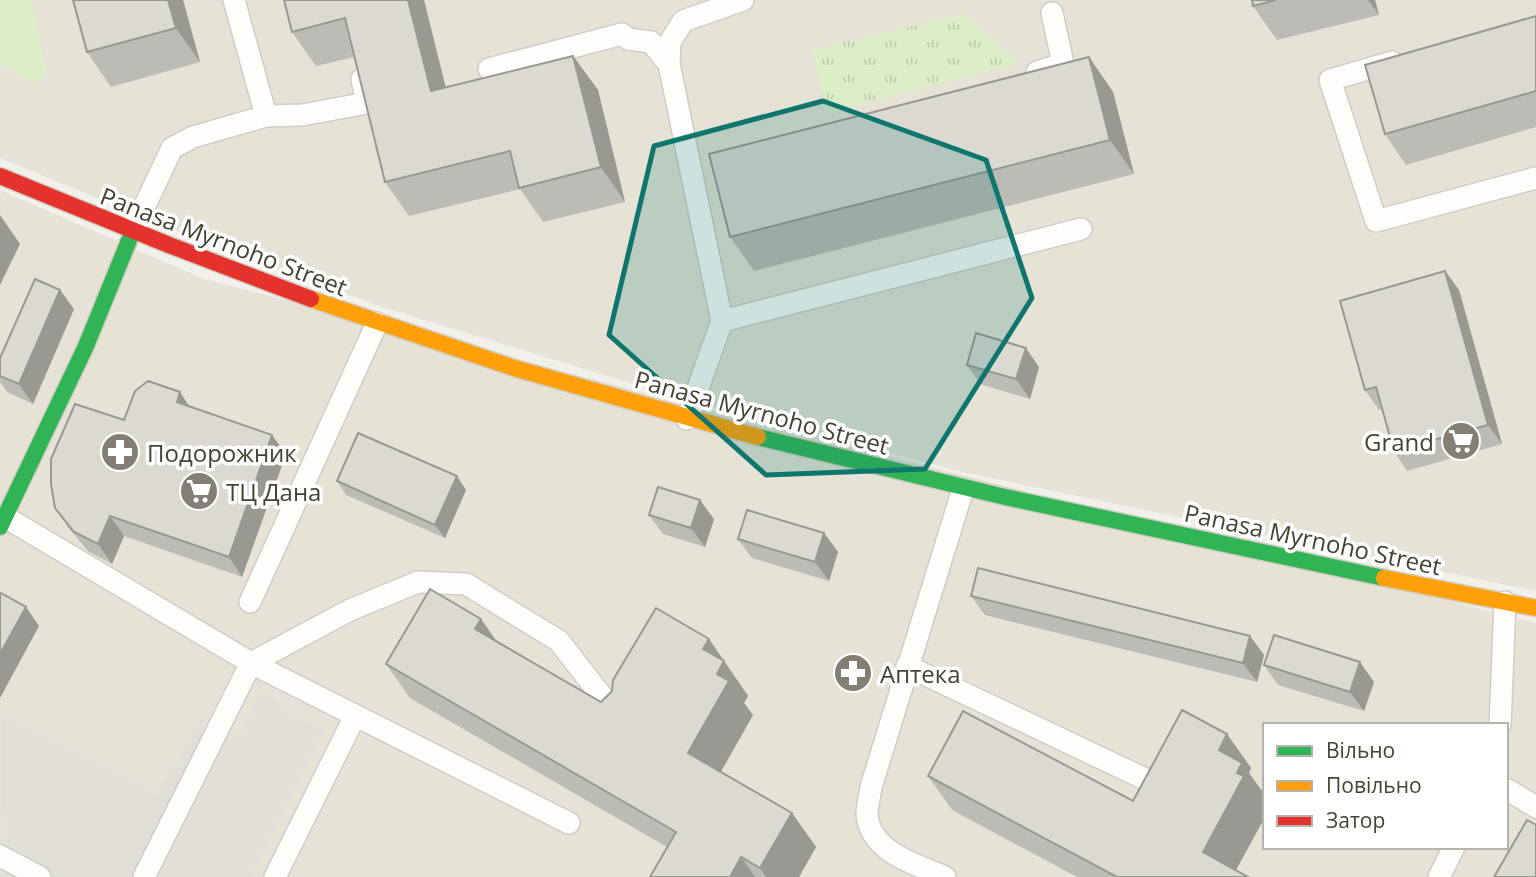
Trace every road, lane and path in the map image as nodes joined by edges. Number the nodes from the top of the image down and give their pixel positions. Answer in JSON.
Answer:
{"nodes":[{"id":1,"x":234,"y":0,"type":"edge"},
{"id":2,"x":743,"y":0,"type":"edge"},
{"id":3,"x":1052,"y":13,"type":"dead end"},
{"id":4,"x":1416,"y":55,"type":"edge"},
{"id":5,"x":669,"y":64,"type":"junction"},
{"id":6,"x":489,"y":69,"type":"dead end"},
{"id":7,"x":1023,"y":76,"type":"edge"},
{"id":8,"x":361,"y":77,"type":"edge"},
{"id":9,"x":266,"y":116,"type":"junction"},
{"id":10,"x":0,"y":176,"type":"edge"},
{"id":11,"x":1536,"y":178,"type":"edge"},
{"id":12,"x":1081,"y":229,"type":"dead end"},
{"id":13,"x":132,"y":233,"type":"junction"},
{"id":14,"x":722,"y":321,"type":"junction"},
{"id":15,"x":377,"y":323,"type":"junction"},
{"id":16,"x":687,"y":419,"type":"junction"},
{"id":17,"x":10,"y":486,"type":"edge"},
{"id":18,"x":963,"y":489,"type":"junction"},
{"id":19,"x":3,"y":522,"type":"edge"},
{"id":20,"x":250,"y":602,"type":"dead end"},
{"id":21,"x":1505,"y":602,"type":"junction"},
{"id":22,"x":1536,"y":608,"type":"edge"},
{"id":23,"x":251,"y":663,"type":"junction"},
{"id":24,"x":907,"y":666,"type":"junction"},
{"id":25,"x":355,"y":716,"type":"junction"},
{"id":26,"x":625,"y":718,"type":"edge"},
{"id":27,"x":1500,"y":723,"type":"edge"},
{"id":28,"x":1162,"y":788,"type":"edge"},
{"id":29,"x":1508,"y":790,"type":"edge"},
{"id":30,"x":1536,"y":807,"type":"edge"},
{"id":31,"x":569,"y":823,"type":"dead end"},
{"id":32,"x":1453,"y":849,"type":"edge"},
{"id":33,"x":0,"y":856,"type":"edge"},
{"id":34,"x":40,"y":877,"type":"edge"},
{"id":35,"x":144,"y":877,"type":"edge"},
{"id":36,"x":275,"y":877,"type":"edge"},
{"id":37,"x":946,"y":877,"type":"edge"},
{"id":38,"x":1438,"y":877,"type":"edge"}],
"edges":[{"from":1,"to":9,"type":"lane"},
{"from":2,"to":5,"type":"lane"},
{"from":3,"to":7,"type":"lane"},
{"from":4,"to":11,"type":"lane"},
{"from":5,"to":6,"type":"lane"},
{"from":5,"to":14,"type":"lane"},
{"from":8,"to":9,"type":"lane"},
{"from":9,"to":13,"type":"lane"},
{"from":10,"to":13,"type":"main road","name":"Panasa Myrnoho Street"},
{"from":12,"to":14,"type":"lane"},
{"from":13,"to":15,"type":"main road","name":"Panasa Myrnoho Street"},
{"from":13,"to":17,"type":"main road"},
{"from":14,"to":16,"type":"lane"},
{"from":15,"to":16,"type":"main road","name":"Panasa Myrnoho Street"},
{"from":15,"to":20,"type":"lane"},
{"from":16,"to":18,"type":"main road","name":"Panasa Myrnoho Street"},
{"from":17,"to":19,"type":"main road"},
{"from":18,"to":21,"type":"main road","name":"Panasa Myrnoho Street"},
{"from":18,"to":24,"type":"lane"},
{"from":19,"to":23,"type":"lane"},
{"from":21,"to":22,"type":"main road","name":"Panasa Myrnoho Street"},
{"from":21,"to":27,"type":"lane"},
{"from":23,"to":25,"type":"lane"},
{"from":23,"to":26,"type":"lane"},
{"from":23,"to":35,"type":"lane"},
{"from":24,"to":28,"type":"lane"},
{"from":24,"to":37,"type":"lane"},
{"from":25,"to":31,"type":"lane"},
{"from":25,"to":36,"type":"lane"},
{"from":29,"to":30,"type":"lane"},
{"from":32,"to":38,"type":"lane"},
{"from":33,"to":34,"type":"lane"}]}
